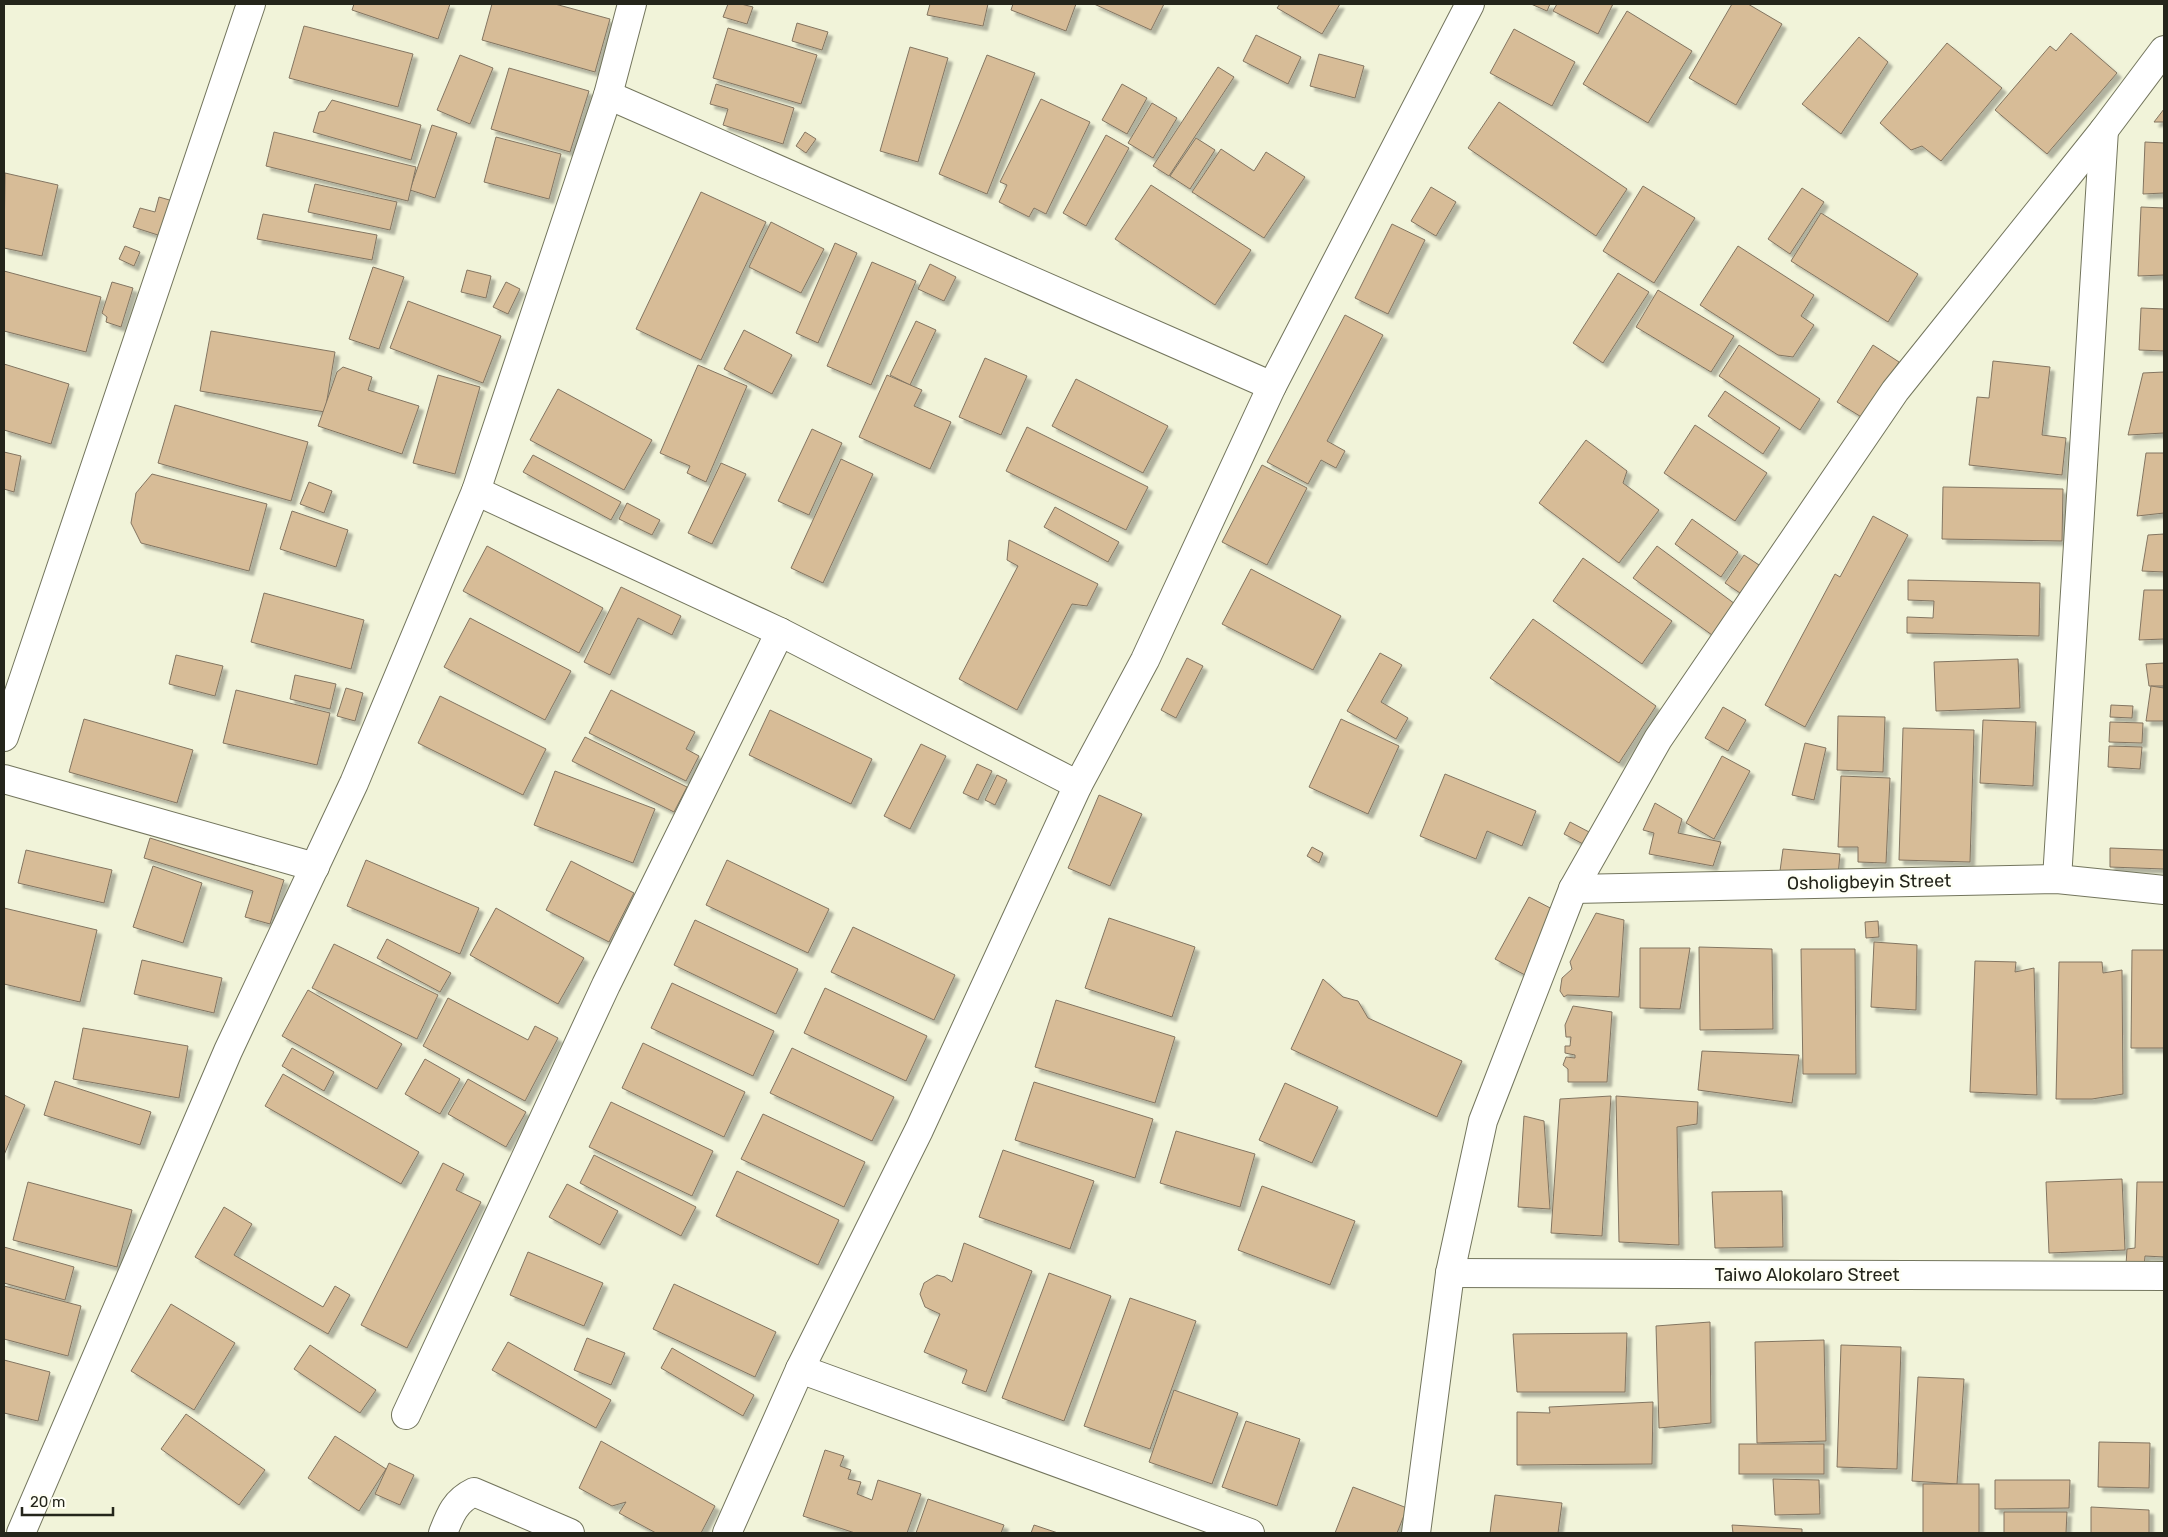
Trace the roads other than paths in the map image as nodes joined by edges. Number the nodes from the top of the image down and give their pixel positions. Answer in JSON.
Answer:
{"nodes":[{"id":1,"x":251,"y":4,"type":"edge"},
{"id":2,"x":632,"y":4,"type":"edge"},
{"id":3,"x":1470,"y":4,"type":"edge"},
{"id":4,"x":2164,"y":50,"type":"edge"},
{"id":5,"x":608,"y":95,"type":"junction"},
{"id":6,"x":2104,"y":130,"type":"junction"},
{"id":7,"x":1272,"y":386,"type":"junction"},
{"id":8,"x":476,"y":491,"type":"junction"},
{"id":9,"x":780,"y":632,"type":"junction"},
{"id":10,"x":4,"y":737,"type":"edge"},
{"id":11,"x":4,"y":779,"type":"edge"},
{"id":12,"x":1078,"y":784,"type":"junction"},
{"id":13,"x":314,"y":867,"type":"junction"},
{"id":14,"x":2057,"y":879,"type":"junction"},
{"id":15,"x":1573,"y":888,"type":"junction"},
{"id":16,"x":2164,"y":890,"type":"edge"},
{"id":17,"x":1450,"y":1273,"type":"junction"},
{"id":18,"x":2164,"y":1276,"type":"edge"},
{"id":19,"x":800,"y":1369,"type":"junction"},
{"id":20,"x":406,"y":1415,"type":"dead end"},
{"id":21,"x":21,"y":1533,"type":"edge"},
{"id":22,"x":443,"y":1533,"type":"edge"},
{"id":23,"x":570,"y":1533,"type":"edge"},
{"id":24,"x":727,"y":1533,"type":"edge"},
{"id":25,"x":1250,"y":1533,"type":"edge"},
{"id":26,"x":1416,"y":1533,"type":"edge"}],
"edges":[{"from":1,"to":10,"type":"street"},
{"from":2,"to":5,"type":"street"},
{"from":3,"to":7,"type":"street"},
{"from":4,"to":6,"type":"street"},
{"from":5,"to":7,"type":"street"},
{"from":5,"to":8,"type":"street"},
{"from":6,"to":14,"type":"street"},
{"from":6,"to":15,"type":"street"},
{"from":7,"to":12,"type":"street"},
{"from":8,"to":9,"type":"street"},
{"from":8,"to":13,"type":"street"},
{"from":9,"to":12,"type":"street"},
{"from":9,"to":20,"type":"street"},
{"from":11,"to":13,"type":"street"},
{"from":12,"to":19,"type":"street"},
{"from":13,"to":21,"type":"street"},
{"from":14,"to":15,"type":"street","name":"Osholigbeyin Street"},
{"from":14,"to":16,"type":"street","name":"Osholigbeyin Street"},
{"from":15,"to":17,"type":"street"},
{"from":17,"to":18,"type":"street","name":"Taiwo Alokolaro Street"},
{"from":17,"to":26,"type":"street"},
{"from":19,"to":24,"type":"street"},
{"from":19,"to":25,"type":"street"},
{"from":22,"to":23,"type":"street"}]}
